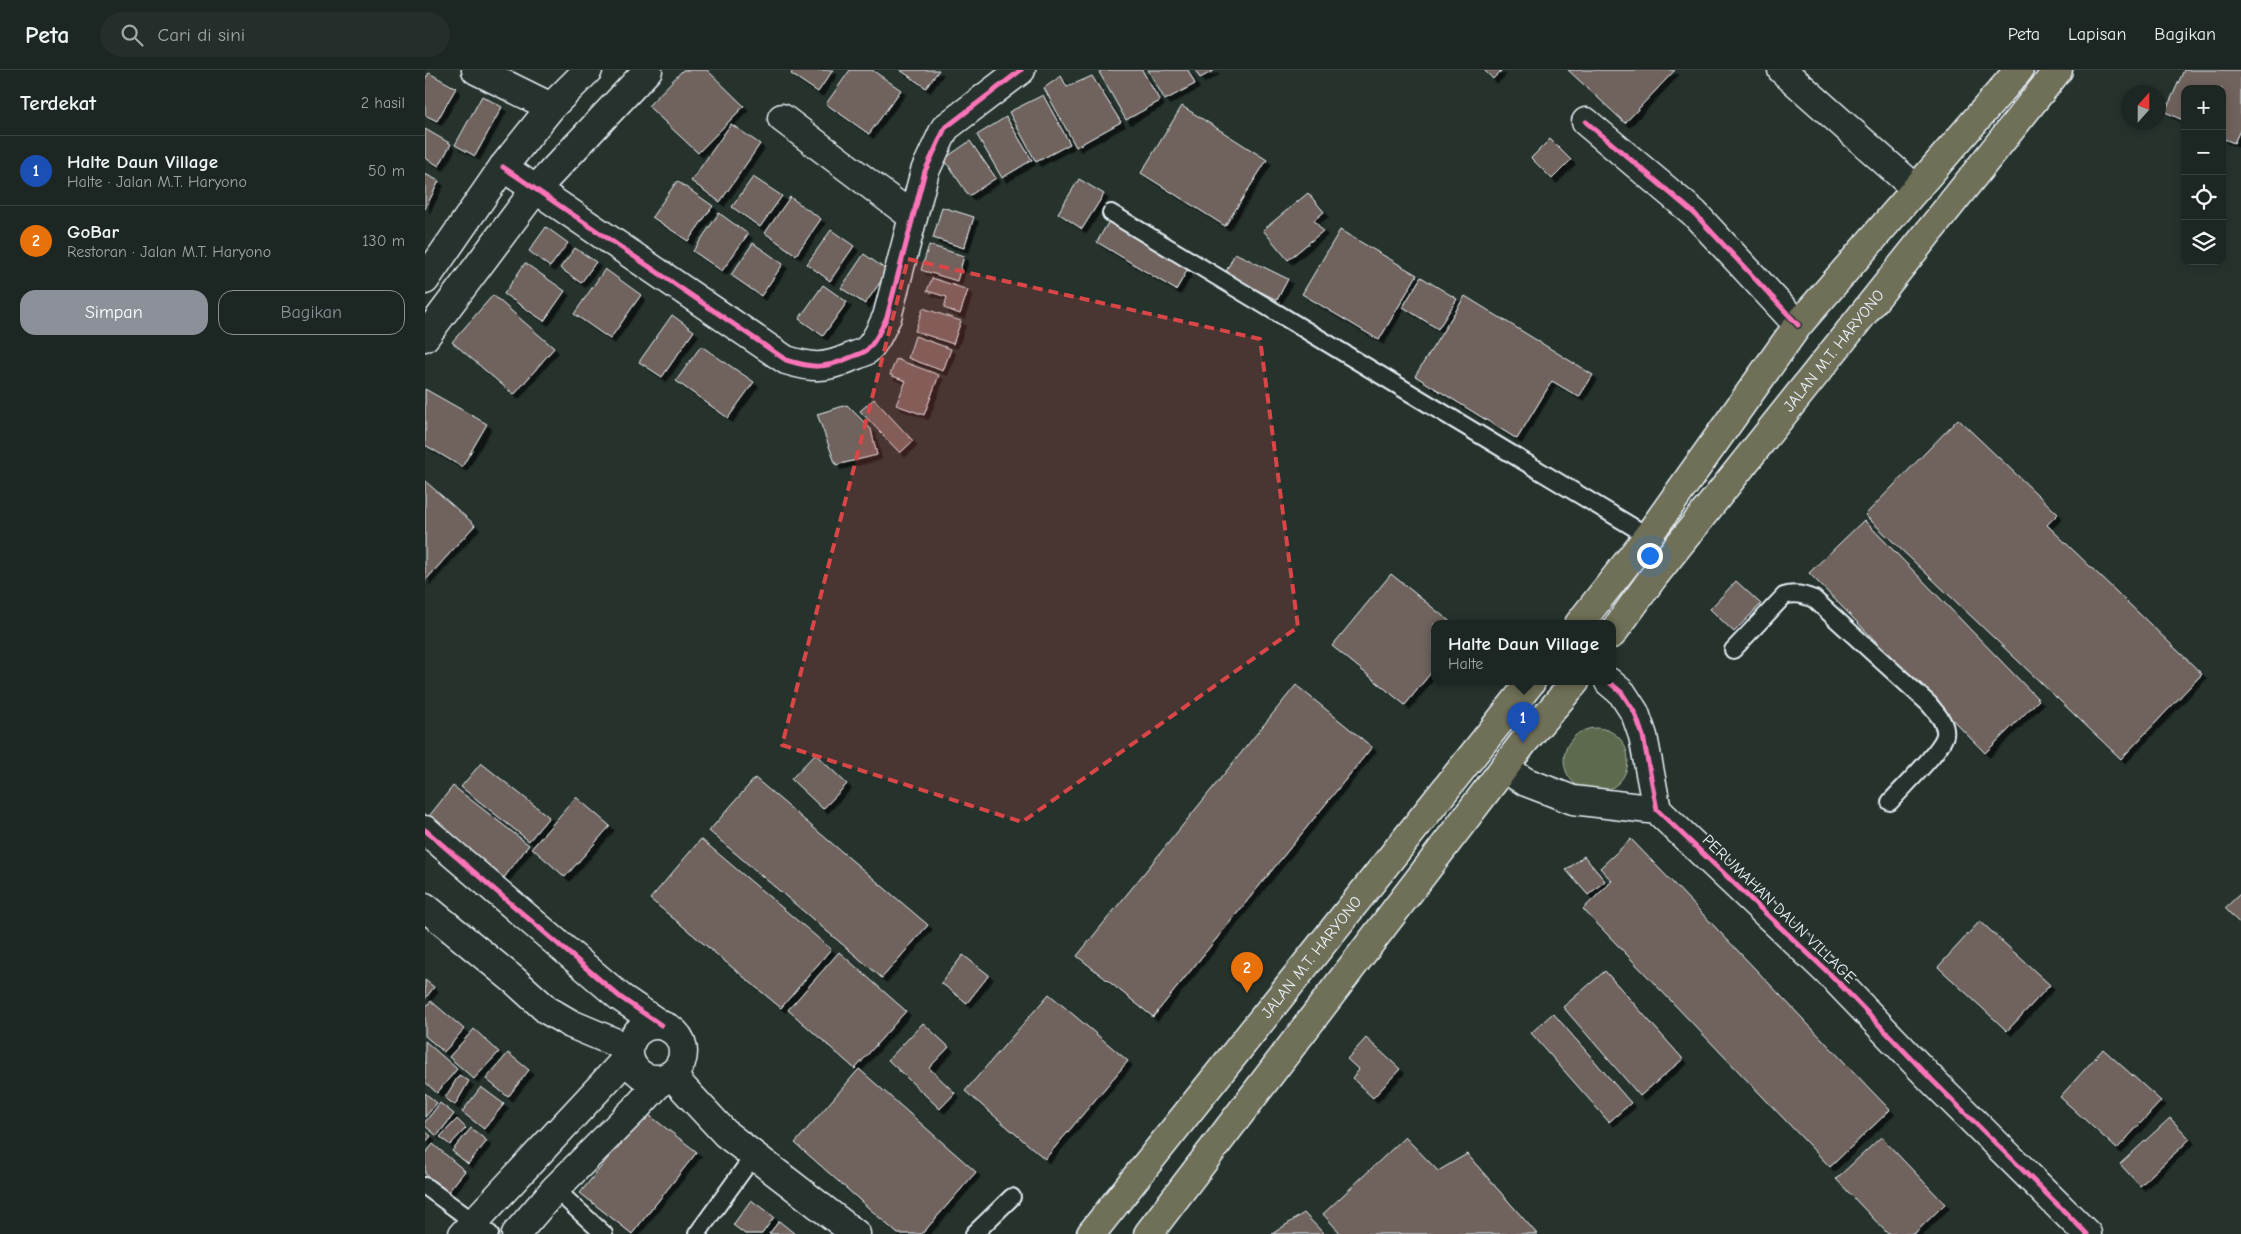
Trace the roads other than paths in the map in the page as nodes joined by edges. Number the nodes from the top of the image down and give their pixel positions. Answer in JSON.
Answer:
{"nodes":[{"id":1,"x":476,"y":70,"type":"edge"},
{"id":2,"x":588,"y":70,"type":"edge"},
{"id":3,"x":648,"y":70,"type":"edge"},
{"id":4,"x":1021,"y":70,"type":"edge"},
{"id":5,"x":1782,"y":70,"type":"edge"},
{"id":6,"x":2019,"y":70,"type":"edge"},
{"id":7,"x":2058,"y":70,"type":"edge"},
{"id":8,"x":551,"y":107,"type":"junction"},
{"id":9,"x":782,"y":118,"type":"dead end"},
{"id":10,"x":1586,"y":122,"type":"dead end"},
{"id":11,"x":503,"y":167,"type":"junction"},
{"id":12,"x":1916,"y":189,"type":"junction"},
{"id":13,"x":535,"y":190,"type":"junction"},
{"id":14,"x":1111,"y":213,"type":"dead end"},
{"id":15,"x":913,"y":217,"type":"junction"},
{"id":16,"x":425,"y":280,"type":"edge"},
{"id":17,"x":1798,"y":326,"type":"junction"},
{"id":18,"x":425,"y":338,"type":"edge"},
{"id":19,"x":1648,"y":536,"type":"junction"},
{"id":20,"x":1582,"y":620,"type":"edge"},
{"id":21,"x":1616,"y":628,"type":"edge"},
{"id":22,"x":1733,"y":650,"type":"dead end"},
{"id":23,"x":1529,"y":685,"type":"edge"},
{"id":24,"x":1573,"y":685,"type":"edge"},
{"id":25,"x":1613,"y":685,"type":"edge"},
{"id":26,"x":1477,"y":749,"type":"junction"},
{"id":27,"x":1504,"y":768,"type":"junction"},
{"id":28,"x":1890,"y":802,"type":"dead end"},
{"id":29,"x":1657,"y":810,"type":"junction"},
{"id":30,"x":425,"y":830,"type":"edge"},
{"id":31,"x":425,"y":907,"type":"edge"},
{"id":32,"x":661,"y":1025,"type":"junction"},
{"id":33,"x":628,"y":1052,"type":"junction"},
{"id":34,"x":667,"y":1077,"type":"junction"},
{"id":35,"x":754,"y":1155,"type":"junction"},
{"id":36,"x":425,"y":1186,"type":"edge"},
{"id":37,"x":555,"y":1189,"type":"junction"},
{"id":38,"x":1012,"y":1197,"type":"dead end"},
{"id":39,"x":475,"y":1230,"type":"edge"},
{"id":40,"x":516,"y":1234,"type":"edge"},
{"id":41,"x":604,"y":1234,"type":"edge"},
{"id":42,"x":697,"y":1234,"type":"edge"},
{"id":43,"x":856,"y":1234,"type":"edge"},
{"id":44,"x":974,"y":1234,"type":"edge"},
{"id":45,"x":1091,"y":1234,"type":"edge"},
{"id":46,"x":1148,"y":1234,"type":"edge"},
{"id":47,"x":2087,"y":1234,"type":"edge"}],
"edges":[{"from":1,"to":8,"type":"street"},
{"from":2,"to":8,"type":"street"},
{"from":3,"to":13,"type":"street"},
{"from":4,"to":15,"type":"street"},
{"from":5,"to":12,"type":"street"},
{"from":6,"to":12,"type":"main road"},
{"from":7,"to":21,"type":"main road","name":"JALAN M.T. HARYONO"},
{"from":8,"to":11,"type":"street"},
{"from":9,"to":15,"type":"street"},
{"from":10,"to":17,"type":"street"},
{"from":11,"to":13,"type":"street"},
{"from":11,"to":16,"type":"street"},
{"from":12,"to":17,"type":"main road"},
{"from":13,"to":15,"type":"street"},
{"from":13,"to":18,"type":"street"},
{"from":14,"to":19,"type":"lane"},
{"from":17,"to":19,"type":"main road"},
{"from":19,"to":20,"type":"main road"},
{"from":22,"to":28,"type":"lane"},
{"from":23,"to":26,"type":"main road","name":"JALAN M.T. HARYONO"},
{"from":24,"to":27,"type":"main road"},
{"from":25,"to":29,"type":"street"},
{"from":26,"to":27,"type":"main road"},
{"from":26,"to":45,"type":"main road","name":"JALAN M.T. HARYONO"},
{"from":27,"to":29,"type":"street"},
{"from":27,"to":46,"type":"main road"},
{"from":29,"to":47,"type":"street","name":"PERUMAHAN DAUN VILLAGE"},
{"from":30,"to":32,"type":"street"},
{"from":31,"to":33,"type":"street"},
{"from":32,"to":33,"type":"street"},
{"from":32,"to":34,"type":"street"},
{"from":33,"to":34,"type":"street"},
{"from":33,"to":39,"type":"street"},
{"from":34,"to":35,"type":"street"},
{"from":34,"to":37,"type":"street"},
{"from":35,"to":42,"type":"lane"},
{"from":35,"to":43,"type":"street"},
{"from":36,"to":39,"type":"lane"},
{"from":37,"to":40,"type":"street"},
{"from":37,"to":41,"type":"lane"},
{"from":38,"to":44,"type":"lane"}]}
